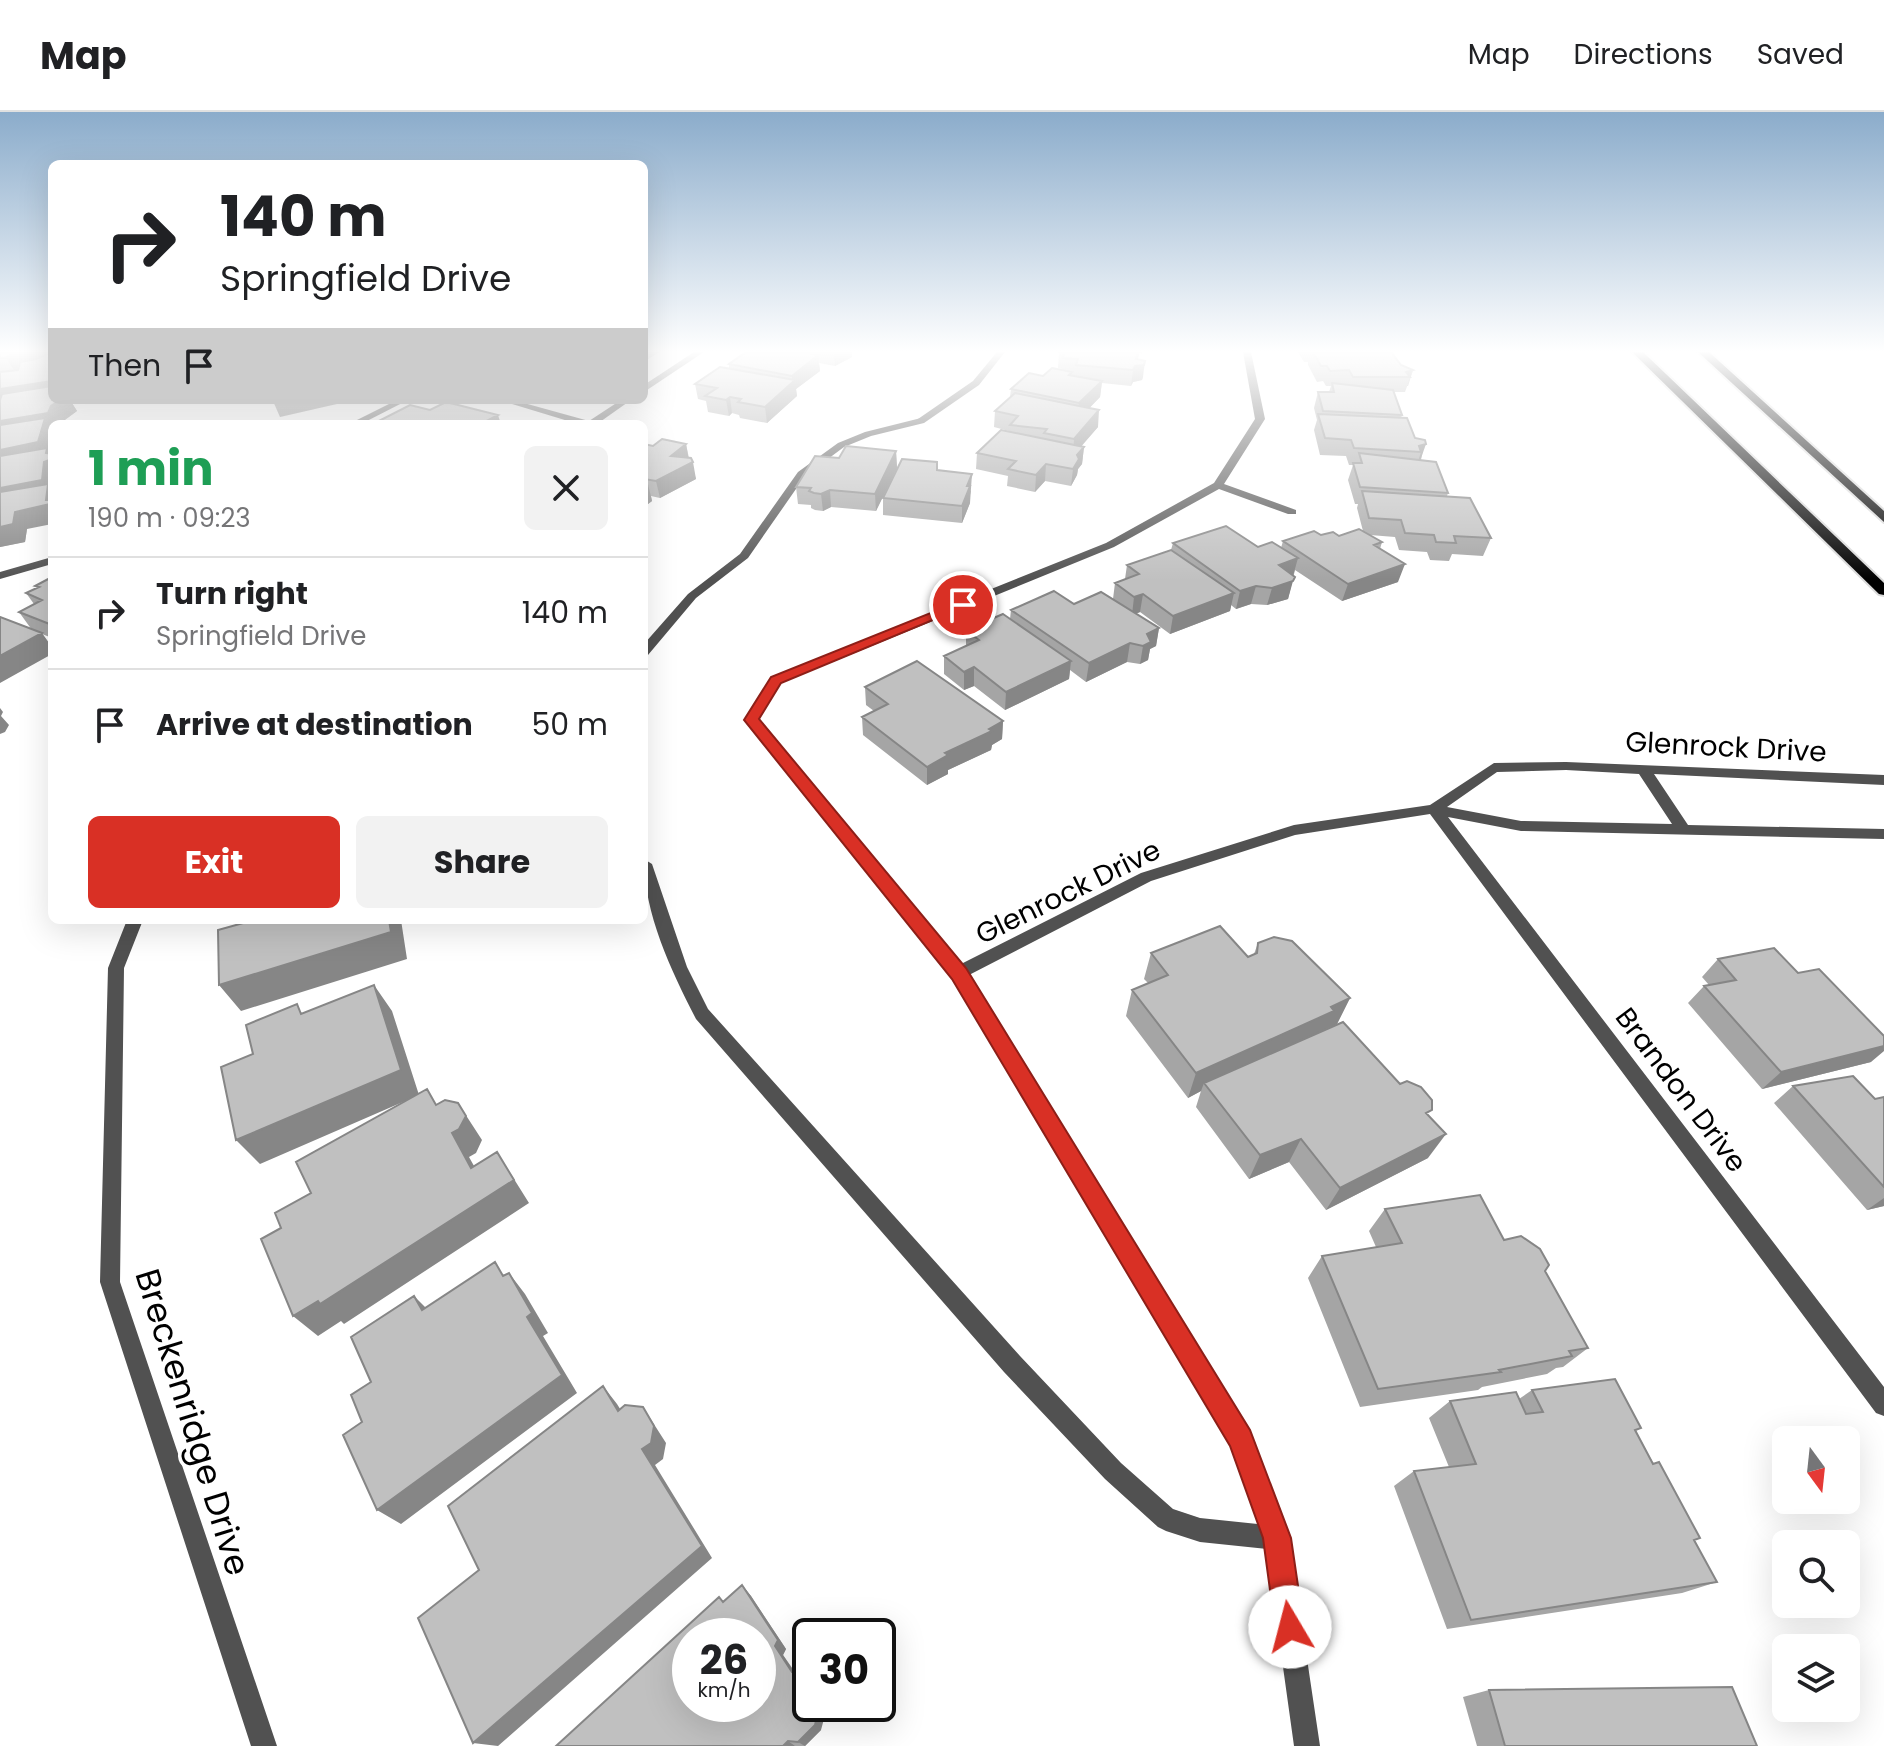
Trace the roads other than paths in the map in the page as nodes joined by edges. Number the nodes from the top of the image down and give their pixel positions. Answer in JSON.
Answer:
{"nodes":[{"id":1,"x":891,"y":428,"type":"edge"},
{"id":2,"x":1254,"y":428,"type":"edge"},
{"id":3,"x":1716,"y":428,"type":"edge"},
{"id":4,"x":1786,"y":428,"type":"edge"},
{"id":5,"x":1218,"y":485,"type":"junction"},
{"id":6,"x":1292,"y":512,"type":"dead end"},
{"id":7,"x":1884,"y":518,"type":"edge"},
{"id":8,"x":48,"y":561,"type":"edge"},
{"id":9,"x":0,"y":576,"type":"edge"},
{"id":10,"x":1884,"y":591,"type":"edge"},
{"id":11,"x":648,"y":647,"type":"edge"},
{"id":12,"x":1643,"y":769,"type":"junction"},
{"id":13,"x":1884,"y":780,"type":"edge"},
{"id":14,"x":1434,"y":809,"type":"junction"},
{"id":15,"x":1683,"y":829,"type":"junction"},
{"id":16,"x":1884,"y":834,"type":"edge"},
{"id":17,"x":648,"y":876,"type":"edge"},
{"id":18,"x":133,"y":924,"type":"edge"},
{"id":19,"x":959,"y":973,"type":"junction"},
{"id":20,"x":1884,"y":1405,"type":"edge"},
{"id":21,"x":1277,"y":1538,"type":"junction"},
{"id":22,"x":264,"y":1746,"type":"edge"},
{"id":23,"x":1307,"y":1746,"type":"edge"}],
"edges":[{"from":1,"to":11,"type":"street"},
{"from":2,"to":5,"type":"street"},
{"from":3,"to":10,"type":"main road"},
{"from":4,"to":7,"type":"main road"},
{"from":5,"to":6,"type":"street"},
{"from":5,"to":19,"type":"street"},
{"from":8,"to":9,"type":"street"},
{"from":12,"to":13,"type":"street","name":"Glenrock Drive"},
{"from":12,"to":14,"type":"street","name":"Glenrock Drive"},
{"from":12,"to":15,"type":"street"},
{"from":14,"to":15,"type":"street","name":"Glenrock Drive"},
{"from":14,"to":19,"type":"street","name":"Glenrock Drive"},
{"from":14,"to":20,"type":"street","name":"Brandon Drive"},
{"from":15,"to":16,"type":"street","name":"Glenrock Drive"},
{"from":17,"to":21,"type":"street"},
{"from":18,"to":22,"type":"street","name":"Breckenridge Drive"},
{"from":19,"to":21,"type":"street"},
{"from":21,"to":23,"type":"street"}]}
